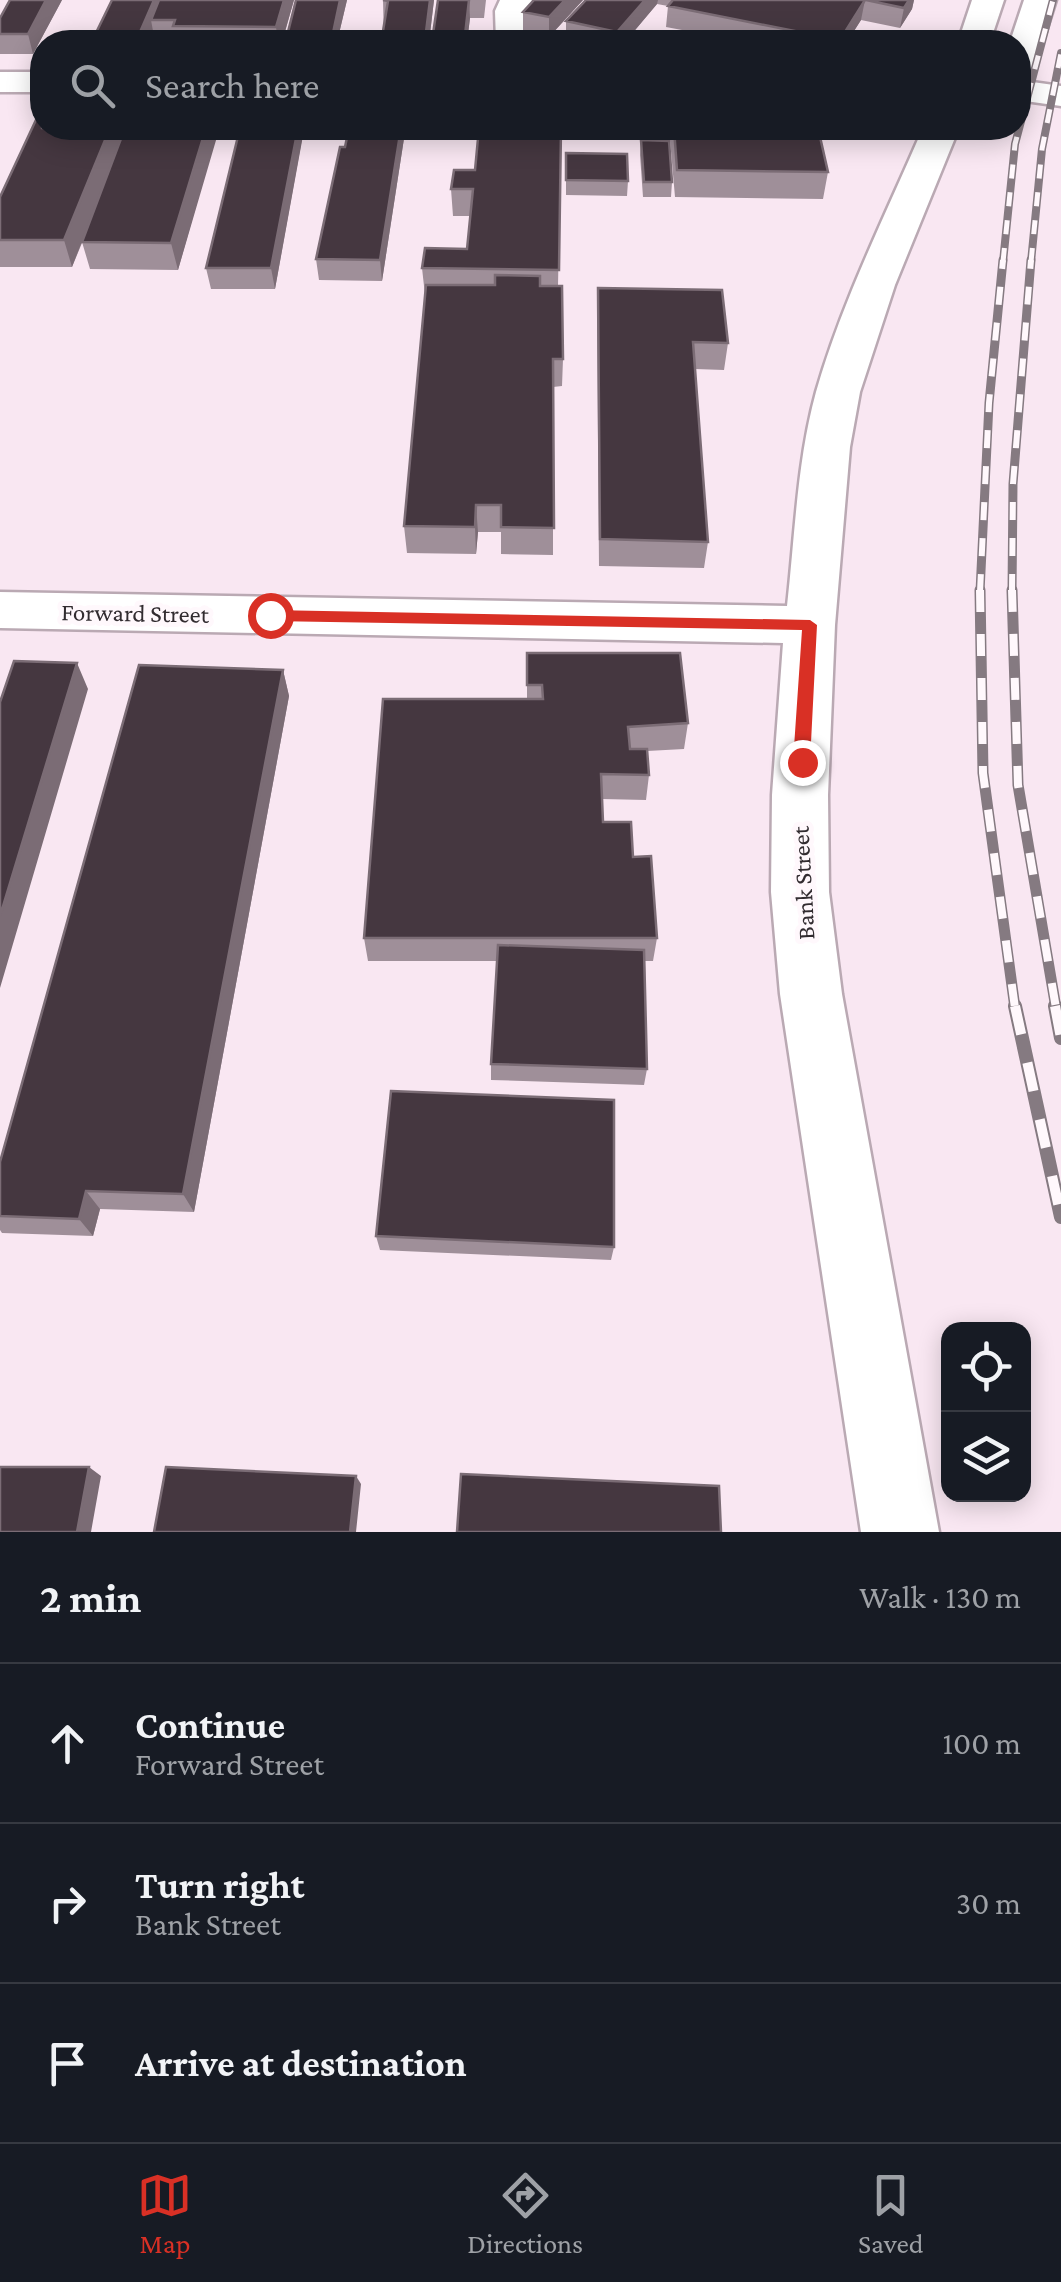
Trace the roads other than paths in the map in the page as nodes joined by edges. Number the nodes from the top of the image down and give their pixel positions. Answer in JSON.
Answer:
{"nodes":[{"id":1,"x":516,"y":0,"type":"edge"},
{"id":2,"x":988,"y":0,"type":"edge"},
{"id":3,"x":1040,"y":0,"type":"edge"},
{"id":4,"x":512,"y":30,"type":"edge"},
{"id":5,"x":978,"y":30,"type":"edge"},
{"id":6,"x":1031,"y":76,"type":"edge"},
{"id":7,"x":0,"y":82,"type":"edge"},
{"id":8,"x":30,"y":82,"type":"edge"},
{"id":9,"x":936,"y":140,"type":"edge"},
{"id":10,"x":0,"y":610,"type":"edge"},
{"id":11,"x":810,"y":625,"type":"junction"},
{"id":12,"x":900,"y":1532,"type":"edge"}],
"edges":[{"from":1,"to":4,"type":"street"},
{"from":2,"to":5,"type":"street"},
{"from":3,"to":6,"type":"street"},
{"from":7,"to":8,"type":"street"},
{"from":9,"to":11,"type":"street","name":"Bank Street"},
{"from":10,"to":11,"type":"street","name":"Forward Street"},
{"from":11,"to":12,"type":"street","name":"Bank Street"}]}
